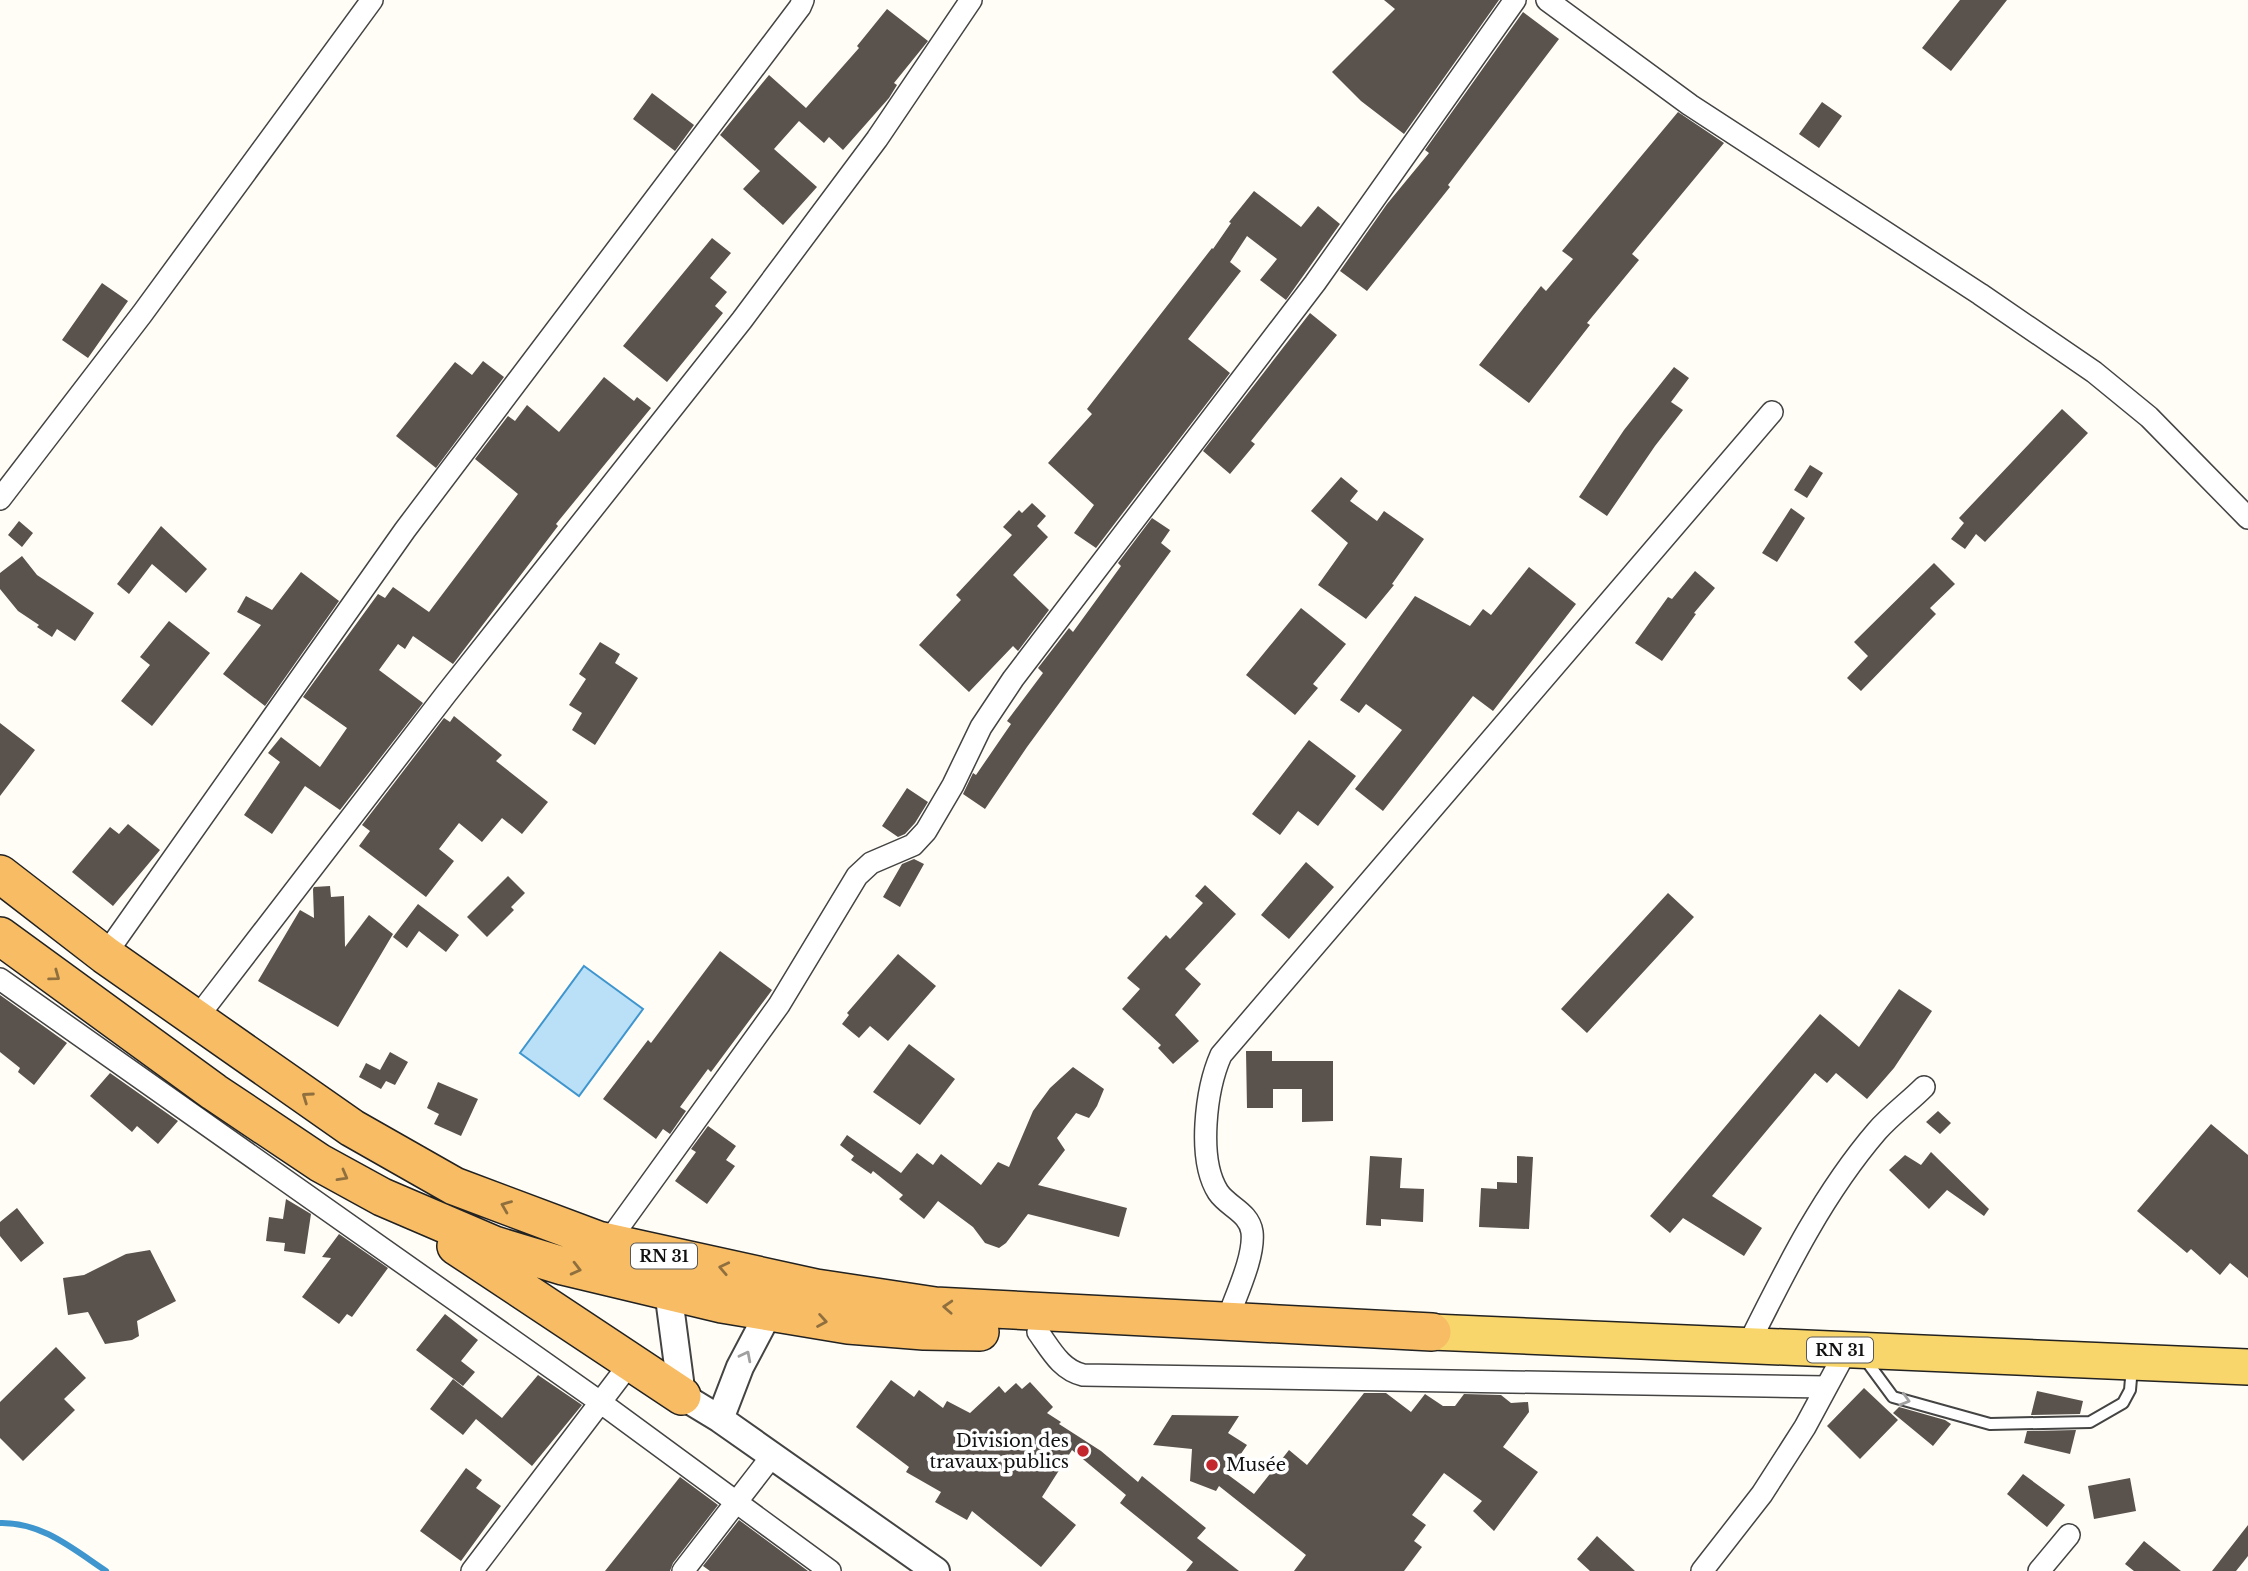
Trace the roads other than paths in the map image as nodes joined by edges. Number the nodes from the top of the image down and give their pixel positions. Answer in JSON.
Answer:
{"nodes":[{"id":1,"x":372,"y":0,"type":"edge"},
{"id":2,"x":803,"y":0,"type":"edge"},
{"id":3,"x":971,"y":0,"type":"edge"},
{"id":4,"x":1515,"y":0,"type":"edge"},
{"id":5,"x":1547,"y":0,"type":"edge"},
{"id":6,"x":1772,"y":412,"type":"dead end"},
{"id":7,"x":0,"y":499,"type":"edge"},
{"id":8,"x":2248,"y":518,"type":"edge"},
{"id":9,"x":0,"y":874,"type":"edge"},
{"id":10,"x":0,"y":936,"type":"edge"},
{"id":11,"x":105,"y":955,"type":"junction"},
{"id":12,"x":0,"y":979,"type":"edge"},
{"id":13,"x":196,"y":1019,"type":"junction"},
{"id":14,"x":1924,"y":1087,"type":"dead end"},
{"id":15,"x":382,"y":1197,"type":"junction"},
{"id":16,"x":608,"y":1242,"type":"junction"},
{"id":17,"x":663,"y":1256,"type":"junction"},
{"id":18,"x":668,"y":1292,"type":"junction"},
{"id":19,"x":777,"y":1296,"type":"junction"},
{"id":20,"x":1227,"y":1321,"type":"junction"},
{"id":21,"x":1038,"y":1332,"type":"junction"},
{"id":22,"x":1432,"y":1332,"type":"junction"},
{"id":23,"x":1747,"y":1347,"type":"junction"},
{"id":24,"x":1852,"y":1351,"type":"junction"},
{"id":25,"x":631,"y":1362,"type":"junction"},
{"id":26,"x":2133,"y":1362,"type":"junction"},
{"id":27,"x":2248,"y":1367,"type":"edge"},
{"id":28,"x":1826,"y":1387,"type":"junction"},
{"id":29,"x":682,"y":1396,"type":"junction"},
{"id":30,"x":600,"y":1402,"type":"junction"},
{"id":31,"x":720,"y":1419,"type":"junction"},
{"id":32,"x":772,"y":1456,"type":"junction"},
{"id":33,"x":736,"y":1501,"type":"junction"},
{"id":34,"x":2070,"y":1535,"type":"dead end"},
{"id":35,"x":472,"y":1571,"type":"edge"},
{"id":36,"x":683,"y":1571,"type":"edge"},
{"id":37,"x":830,"y":1571,"type":"edge"},
{"id":38,"x":936,"y":1571,"type":"edge"},
{"id":39,"x":1702,"y":1571,"type":"edge"},
{"id":40,"x":2039,"y":1571,"type":"edge"}],
"edges":[{"from":1,"to":7,"type":"street"},
{"from":2,"to":11,"type":"street"},
{"from":3,"to":13,"type":"street"},
{"from":4,"to":16,"type":"street"},
{"from":5,"to":8,"type":"street"},
{"from":6,"to":20,"type":"street"},
{"from":9,"to":11,"type":"highway","number":"RN 31"},
{"from":10,"to":15,"type":"highway","number":"RN 31","one_way":true},
{"from":11,"to":13,"type":"highway","number":"RN 31"},
{"from":12,"to":30,"type":"street"},
{"from":16,"to":13,"type":"highway","number":"RN 31","one_way":true},
{"from":14,"to":23,"type":"street"},
{"from":15,"to":18,"type":"highway","number":"RN 31","one_way":true},
{"from":15,"to":25,"type":"highway"},
{"from":16,"to":17,"type":"highway","number":"RN 31"},
{"from":17,"to":18,"type":"street"},
{"from":19,"to":17,"type":"highway","number":"RN 31","one_way":true},
{"from":18,"to":19,"type":"highway","number":"RN 31"},
{"from":18,"to":29,"type":"street"},
{"from":20,"to":19,"type":"highway","number":"RN 31","one_way":true},
{"from":19,"to":21,"type":"highway","number":"RN 31","one_way":true},
{"from":31,"to":19,"type":"street","one_way":true},
{"from":20,"to":22,"type":"highway","number":"RN 31"},
{"from":21,"to":22,"type":"highway","number":"RN 31"},
{"from":21,"to":28,"type":"street"},
{"from":22,"to":23,"type":"main road","number":"RN 31"},
{"from":23,"to":24,"type":"main road","number":"RN 31"},
{"from":24,"to":26,"type":"main road","number":"RN 31"},
{"from":24,"to":26,"type":"lane","one_way":true},
{"from":24,"to":28,"type":"street"},
{"from":25,"to":29,"type":"highway"},
{"from":25,"to":30,"type":"street"},
{"from":26,"to":27,"type":"main road","number":"RN 31"},
{"from":28,"to":39,"type":"street"},
{"from":29,"to":31,"type":"street"},
{"from":30,"to":33,"type":"street"},
{"from":30,"to":35,"type":"street"},
{"from":31,"to":32,"type":"street"},
{"from":32,"to":33,"type":"street"},
{"from":32,"to":38,"type":"street"},
{"from":33,"to":36,"type":"street"},
{"from":33,"to":37,"type":"street"},
{"from":34,"to":40,"type":"street"}]}
